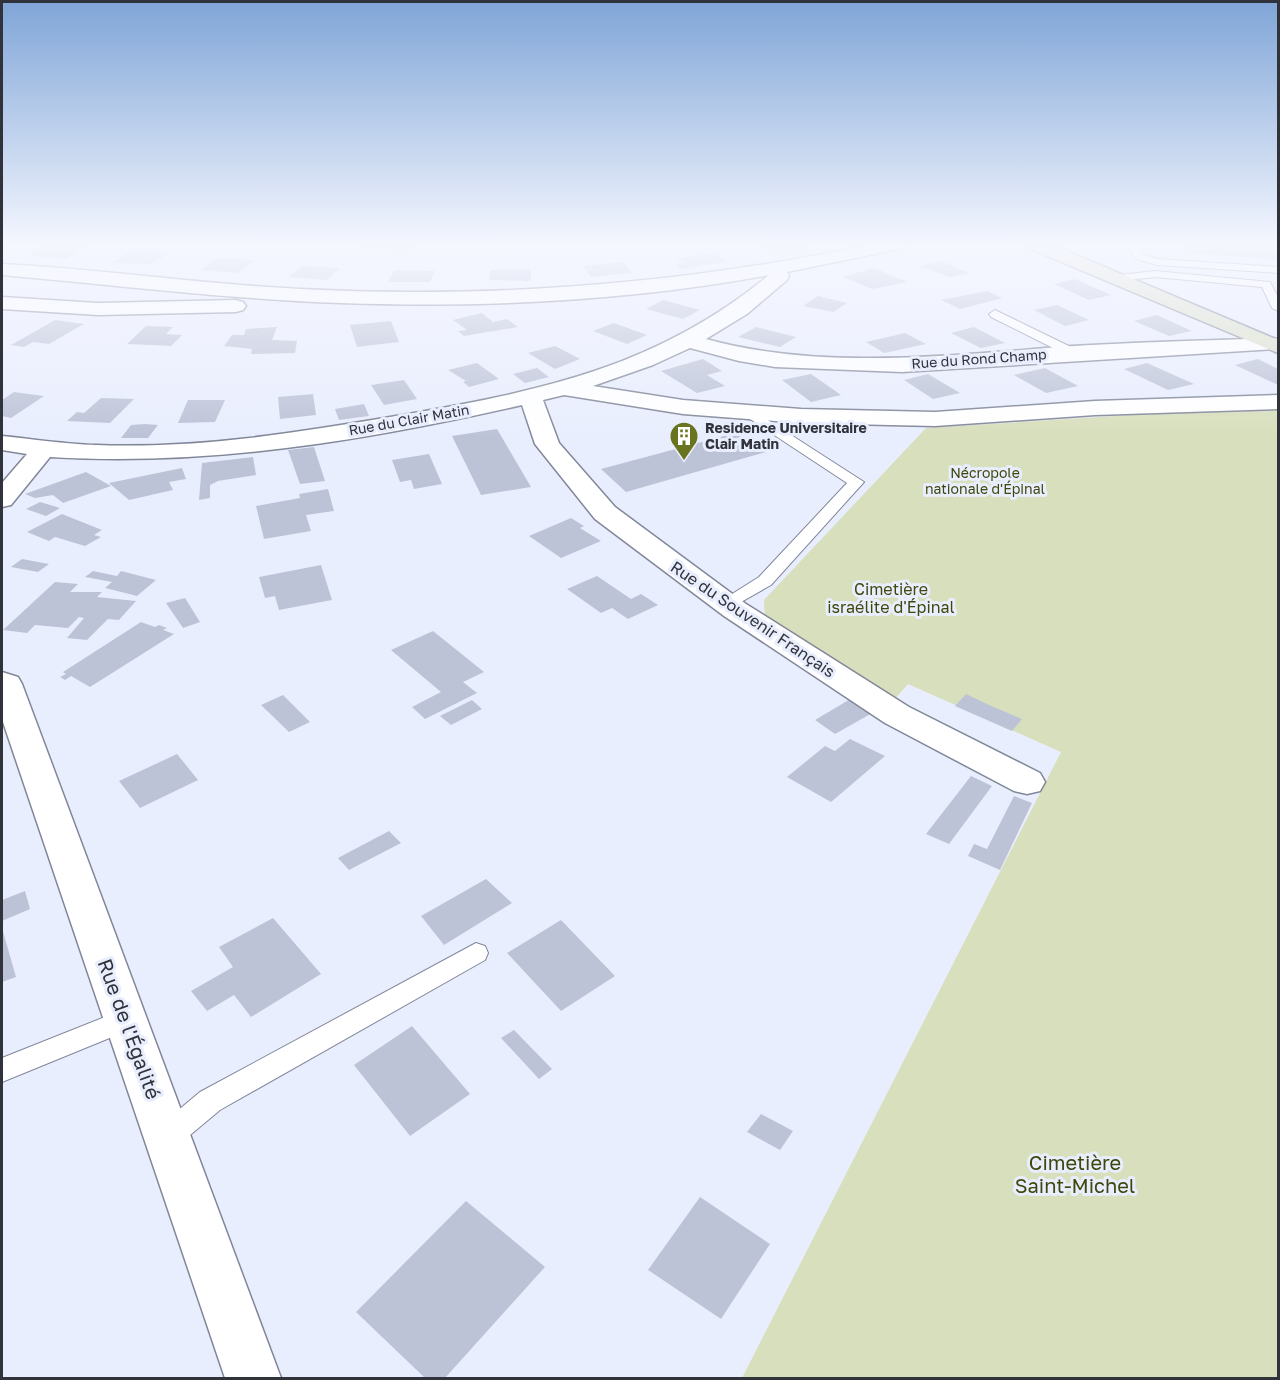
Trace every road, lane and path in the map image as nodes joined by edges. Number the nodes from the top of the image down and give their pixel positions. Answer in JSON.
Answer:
{"nodes":[{"id":1,"x":76,"y":308,"type":"edge"},
{"id":2,"x":167,"y":308,"type":"edge"},
{"id":3,"x":741,"y":308,"type":"edge"},
{"id":4,"x":1190,"y":308,"type":"edge"},
{"id":5,"x":995,"y":314,"type":"dead end"},
{"id":6,"x":688,"y":341,"type":"junction"},
{"id":7,"x":1276,"y":345,"type":"edge"},
{"id":8,"x":1071,"y":352,"type":"junction"},
{"id":9,"x":565,"y":388,"type":"junction"},
{"id":10,"x":531,"y":398,"type":"junction"},
{"id":11,"x":1278,"y":402,"type":"edge"},
{"id":12,"x":749,"y":412,"type":"junction"},
{"id":13,"x":2,"y":443,"type":"edge"},
{"id":14,"x":43,"y":450,"type":"junction"},
{"id":15,"x":2,"y":499,"type":"edge"},
{"id":16,"x":727,"y":605,"type":"junction"},
{"id":17,"x":2,"y":682,"type":"edge"},
{"id":18,"x":1027,"y":782,"type":"dead end"},
{"id":19,"x":476,"y":953,"type":"dead end"},
{"id":20,"x":125,"y":1020,"type":"junction"},
{"id":21,"x":2,"y":1070,"type":"edge"},
{"id":22,"x":167,"y":1137,"type":"junction"},
{"id":23,"x":253,"y":1378,"type":"edge"}],
"edges":[{"from":1,"to":2,"type":"street"},
{"from":3,"to":6,"type":"street","name":"Rue du Clair Matin"},
{"from":4,"to":7,"type":"street"},
{"from":5,"to":8,"type":"lane"},
{"from":6,"to":8,"type":"street","name":"Rue du Rond Champ"},
{"from":6,"to":9,"type":"street","name":"Rue du Clair Matin"},
{"from":7,"to":8,"type":"street","name":"Rue du Rond Champ"},
{"from":9,"to":10,"type":"street","name":"Rue du Clair Matin"},
{"from":9,"to":12,"type":"street"},
{"from":10,"to":14,"type":"street","name":"Rue du Clair Matin"},
{"from":10,"to":16,"type":"street","name":"Rue du Souvenir Français"},
{"from":11,"to":12,"type":"street"},
{"from":12,"to":16,"type":"lane"},
{"from":13,"to":14,"type":"street","name":"Rue du Clair Matin"},
{"from":14,"to":15,"type":"street"},
{"from":16,"to":18,"type":"street","name":"Rue du Souvenir Français"},
{"from":17,"to":20,"type":"street","name":"Rue de l'Égalité"},
{"from":19,"to":22,"type":"lane"},
{"from":20,"to":21,"type":"lane"},
{"from":20,"to":22,"type":"street","name":"Rue de l'Égalité"},
{"from":22,"to":23,"type":"street","name":"Rue de l'Égalité"}]}
